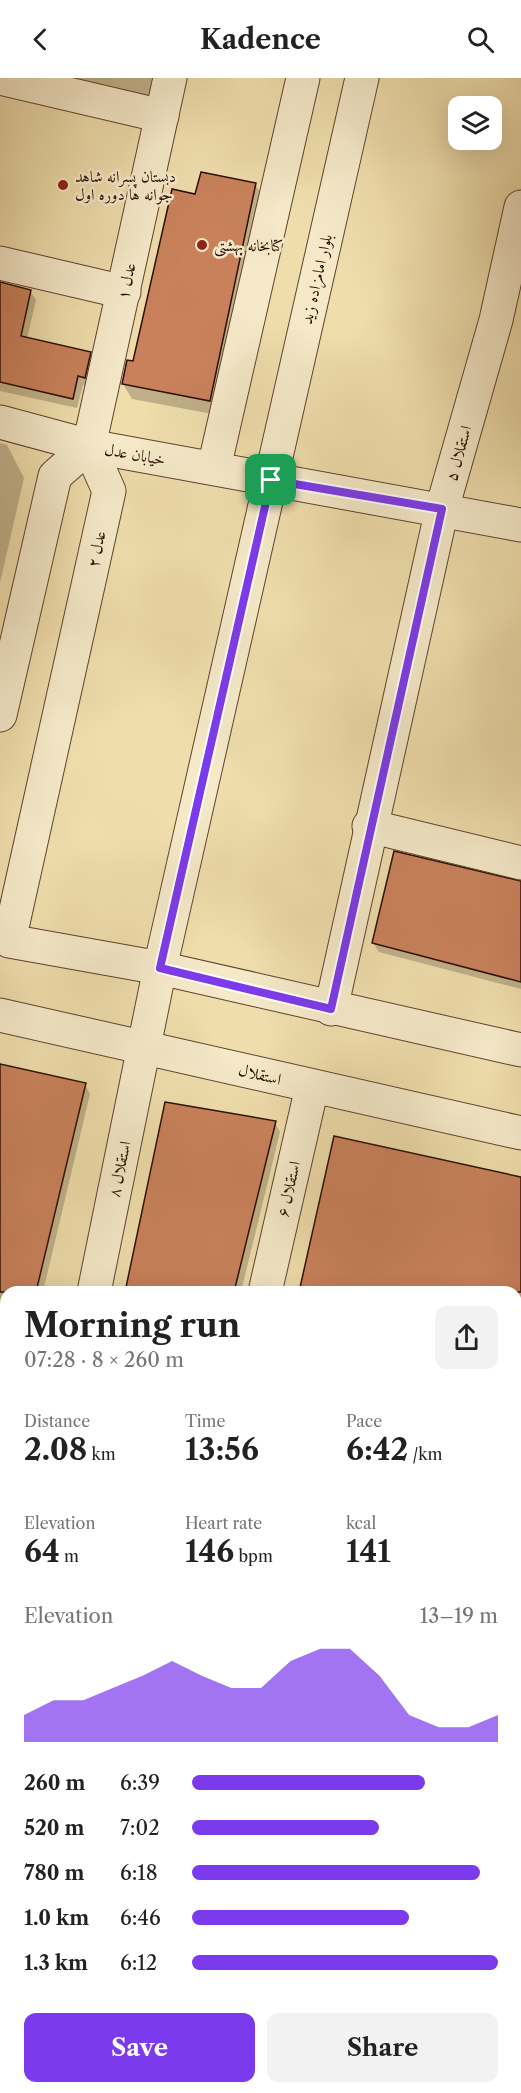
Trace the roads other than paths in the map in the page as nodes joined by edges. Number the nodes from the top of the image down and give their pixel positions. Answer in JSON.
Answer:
{"nodes":[{"id":1,"x":0,"y":78,"type":"edge"},
{"id":2,"x":170,"y":78,"type":"edge"},
{"id":3,"x":303,"y":78,"type":"edge"},
{"id":4,"x":362,"y":78,"type":"edge"},
{"id":5,"x":162,"y":116,"type":"junction"},
{"id":6,"x":521,"y":207,"type":"edge"},
{"id":7,"x":0,"y":263,"type":"edge"},
{"id":8,"x":124,"y":292,"type":"junction"},
{"id":9,"x":508,"y":322,"type":"edge"},
{"id":10,"x":0,"y":422,"type":"edge"},
{"id":11,"x":88,"y":446,"type":"junction"},
{"id":12,"x":214,"y":468,"type":"junction"},
{"id":13,"x":271,"y":480,"type":"junction"},
{"id":14,"x":442,"y":509,"type":"junction"},
{"id":15,"x":521,"y":525,"type":"edge"},
{"id":16,"x":0,"y":715,"type":"edge"},
{"id":17,"x":369,"y":826,"type":"junction"},
{"id":18,"x":521,"y":863,"type":"edge"},
{"id":19,"x":160,"y":968,"type":"junction"},
{"id":20,"x":331,"y":1009,"type":"junction"},
{"id":21,"x":0,"y":1014,"type":"edge"},
{"id":22,"x":145,"y":1046,"type":"junction"},
{"id":23,"x":521,"y":1050,"type":"edge"},
{"id":24,"x":312,"y":1087,"type":"junction"},
{"id":25,"x":521,"y":1133,"type":"edge"},
{"id":26,"x":95,"y":1286,"type":"edge"},
{"id":27,"x":266,"y":1286,"type":"edge"}],
"edges":[{"from":1,"to":5,"type":"street"},
{"from":2,"to":5,"type":"street","name":"عدل ۱"},
{"from":3,"to":12,"type":"street"},
{"from":4,"to":13,"type":"street","name":"بلوار امامزاده زید"},
{"from":5,"to":8,"type":"street","name":"عدل ۱"},
{"from":6,"to":9,"type":"street","name":"استقلال ۵"},
{"from":7,"to":8,"type":"street"},
{"from":8,"to":11,"type":"street","name":"عدل ۱"},
{"from":9,"to":14,"type":"street","name":"استقلال ۵"},
{"from":10,"to":11,"type":"street","name":"خیابان عدل"},
{"from":11,"to":12,"type":"street","name":"خیابان عدل"},
{"from":11,"to":16,"type":"street"},
{"from":11,"to":19,"type":"street","name":"عدل ۲"},
{"from":12,"to":13,"type":"street","name":"خیابان عدل"},
{"from":13,"to":14,"type":"street","name":"خیابان عدل"},
{"from":13,"to":19,"type":"street","name":"بلوار امامزاده زید"},
{"from":14,"to":15,"type":"street","name":"خیابان عدل"},
{"from":14,"to":17,"type":"street","name":"استقلال ۵"},
{"from":17,"to":18,"type":"street"},
{"from":17,"to":20,"type":"street","name":"استقلال ۵"},
{"from":19,"to":20,"type":"street"},
{"from":19,"to":22,"type":"street","name":"استقلال ۸"},
{"from":20,"to":23,"type":"street"},
{"from":21,"to":22,"type":"street","name":"استقلال"},
{"from":22,"to":24,"type":"street","name":"استقلال"},
{"from":22,"to":26,"type":"street","name":"استقلال ۸"},
{"from":24,"to":25,"type":"street","name":"استقلال"},
{"from":24,"to":27,"type":"street","name":"استقلال ۶"}]}
